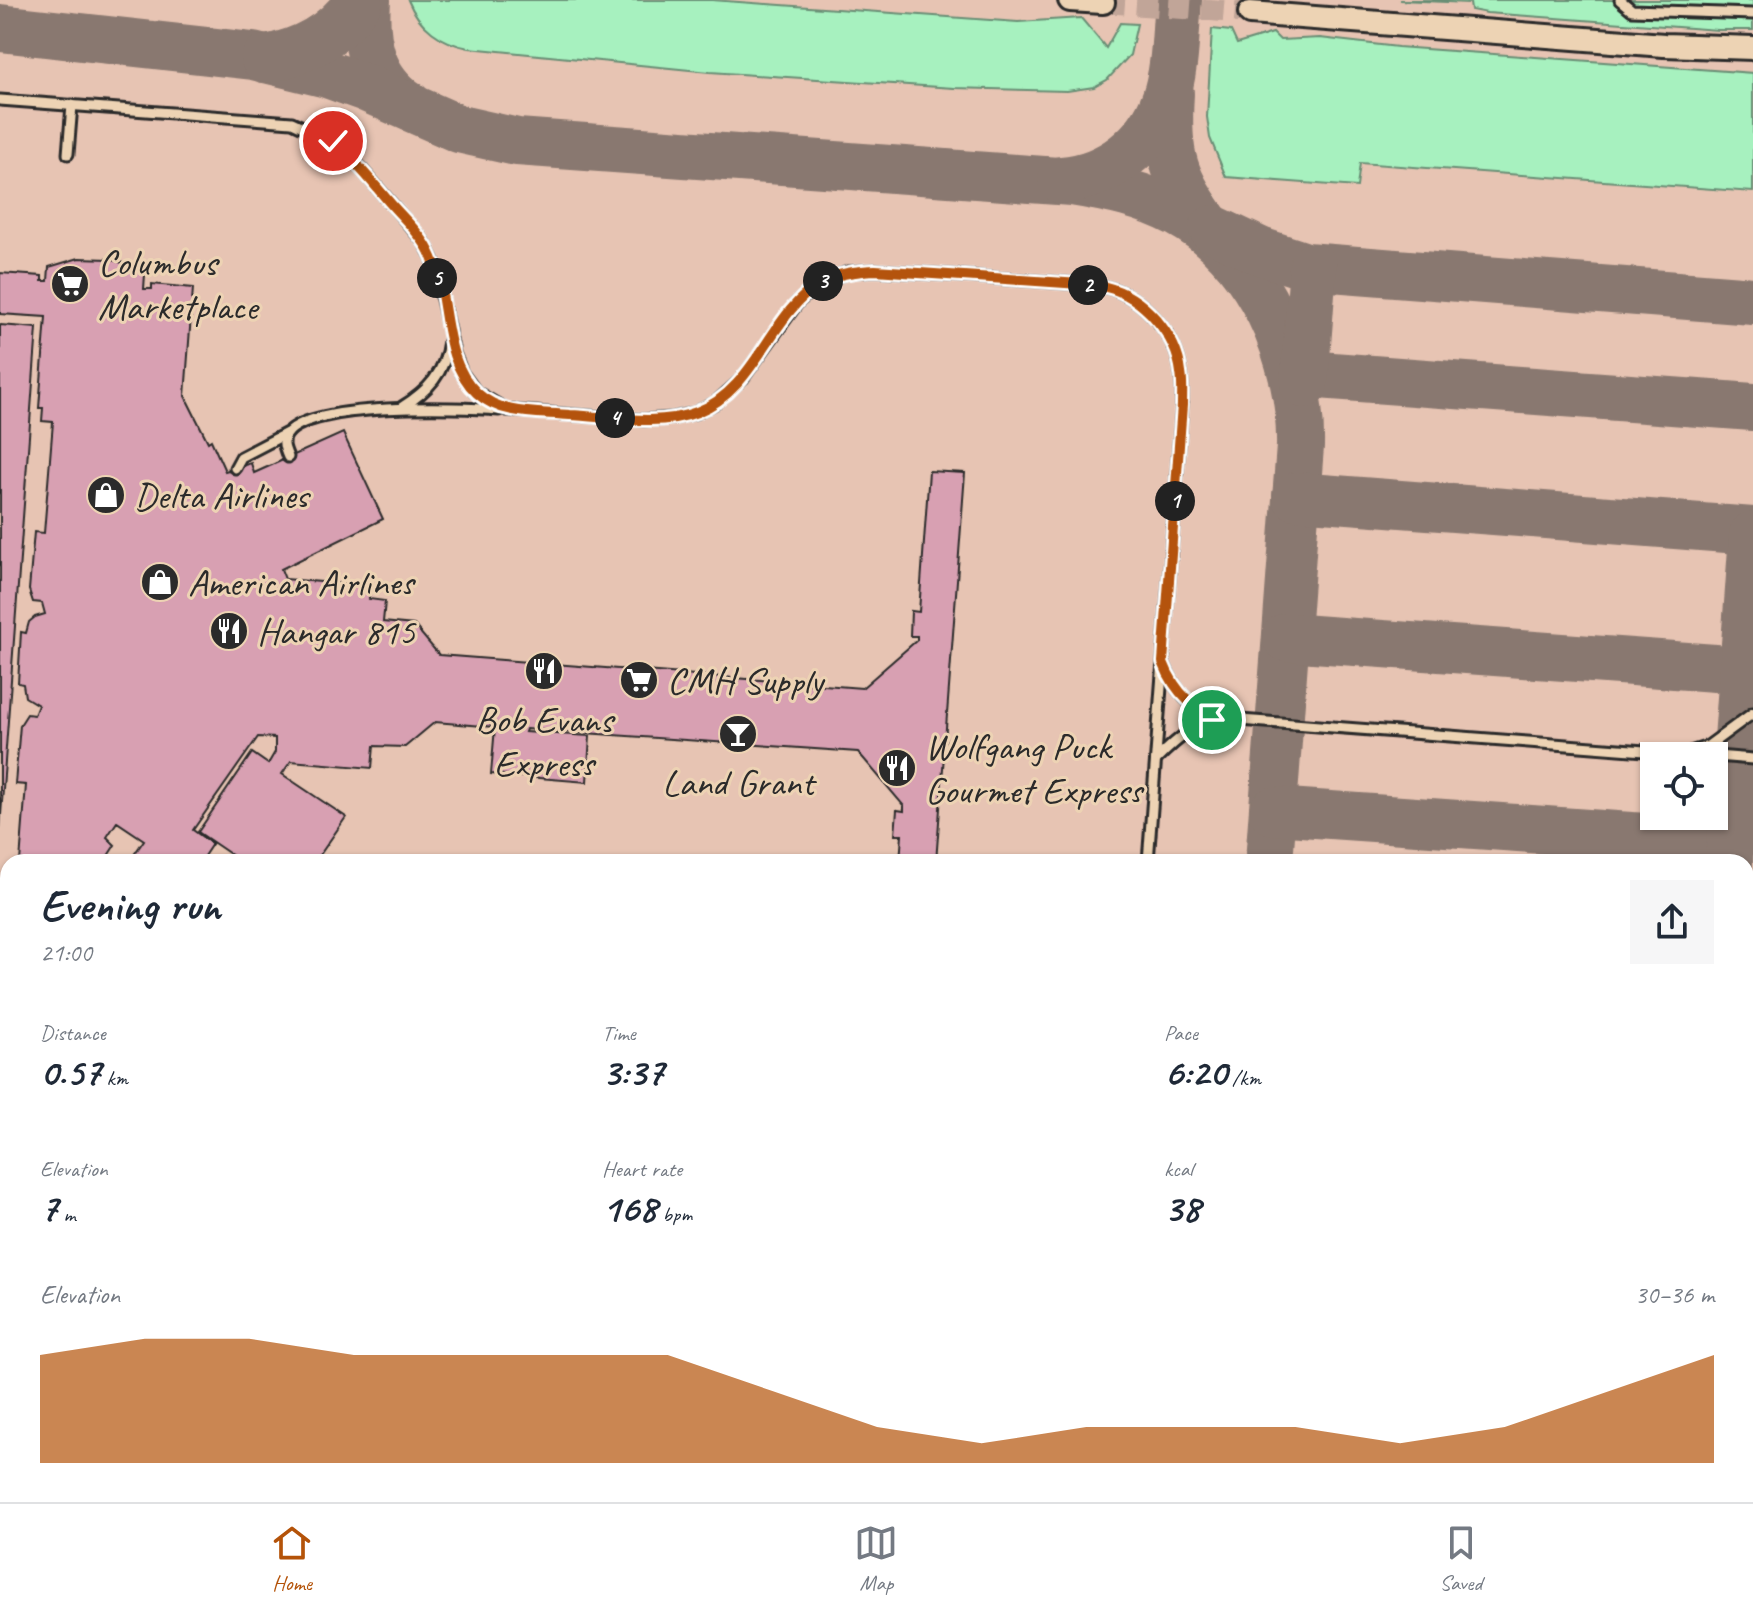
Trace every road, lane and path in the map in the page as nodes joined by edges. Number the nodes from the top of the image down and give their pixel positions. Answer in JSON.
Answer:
{"nodes":[{"id":1,"x":1070,"y":0,"type":"edge"},
{"id":2,"x":1620,"y":0,"type":"edge"},
{"id":3,"x":1103,"y":2,"type":"dead end"},
{"id":4,"x":1250,"y":13,"type":"tunnel mouth"},
{"id":5,"x":1753,"y":14,"type":"edge"},
{"id":6,"x":1753,"y":48,"type":"edge"},
{"id":7,"x":0,"y":100,"type":"edge"},
{"id":8,"x":72,"y":105,"type":"junction"},
{"id":9,"x":68,"y":154,"type":"dead end"},
{"id":10,"x":449,"y":330,"type":"junction"},
{"id":11,"x":397,"y":409,"type":"junction"},
{"id":12,"x":507,"y":410,"type":"junction"},
{"id":13,"x":287,"y":433,"type":"junction"},
{"id":14,"x":288,"y":457,"type":"dead end"},
{"id":15,"x":235,"y":468,"type":"dead end"},
{"id":16,"x":1163,"y":662,"type":"junction"},
{"id":17,"x":1753,"y":713,"type":"edge"},
{"id":18,"x":1227,"y":719,"type":"junction"},
{"id":19,"x":1713,"y":742,"type":"edge"},
{"id":20,"x":1640,"y":751,"type":"edge"},
{"id":21,"x":1728,"y":757,"type":"edge"},
{"id":22,"x":1753,"y":759,"type":"edge"},
{"id":23,"x":1156,"y":760,"type":"junction"},
{"id":24,"x":1149,"y":854,"type":"edge"}],
"edges":[{"from":1,"to":3,"type":"street"},
{"from":2,"to":5,"type":"lane"},
{"from":4,"to":6,"type":"street"},
{"from":7,"to":8,"type":"lane"},
{"from":8,"to":9,"type":"lane"},
{"from":8,"to":10,"type":"lane"},
{"from":10,"to":11,"type":"lane"},
{"from":10,"to":12,"type":"lane"},
{"from":11,"to":12,"type":"lane"},
{"from":11,"to":13,"type":"lane"},
{"from":12,"to":16,"type":"lane"},
{"from":13,"to":14,"type":"lane"},
{"from":13,"to":15,"type":"lane"},
{"from":16,"to":18,"type":"lane"},
{"from":16,"to":23,"type":"lane"},
{"from":17,"to":19,"type":"lane"},
{"from":18,"to":20,"type":"lane"},
{"from":18,"to":23,"type":"lane"},
{"from":21,"to":22,"type":"lane"},
{"from":23,"to":24,"type":"lane"}]}
